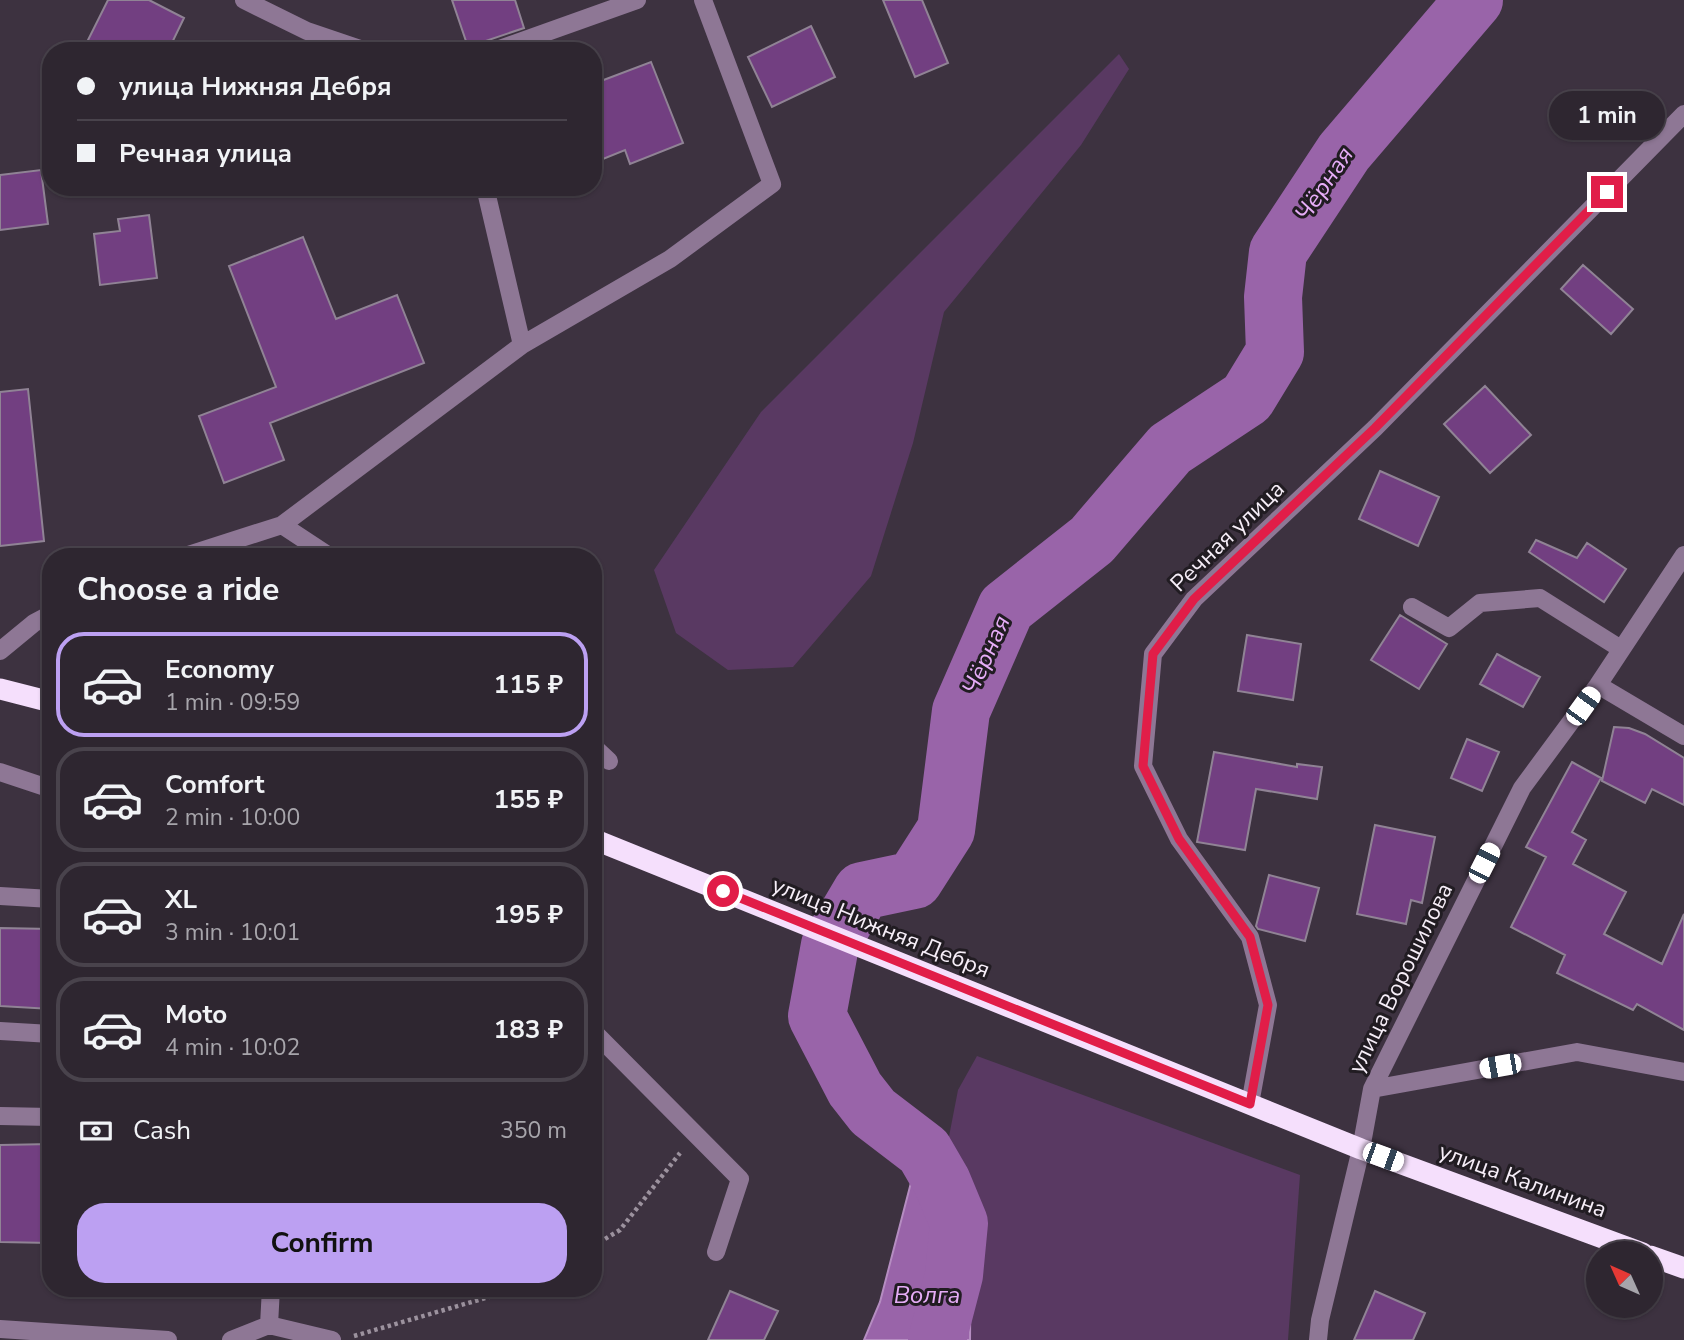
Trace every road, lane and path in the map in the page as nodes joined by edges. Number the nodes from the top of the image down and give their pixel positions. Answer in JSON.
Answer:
{"nodes":[{"id":1,"x":244,"y":0,"type":"edge"},
{"id":2,"x":637,"y":0,"type":"edge"},
{"id":3,"x":704,"y":0,"type":"edge"},
{"id":4,"x":339,"y":42,"type":"edge"},
{"id":5,"x":519,"y":42,"type":"edge"},
{"id":6,"x":1684,"y":114,"type":"edge"},
{"id":7,"x":487,"y":196,"type":"edge"},
{"id":8,"x":522,"y":345,"type":"junction"},
{"id":9,"x":282,"y":525,"type":"junction"},
{"id":10,"x":210,"y":548,"type":"edge"},
{"id":11,"x":317,"y":548,"type":"edge"},
{"id":12,"x":1684,"y":555,"type":"edge"},
{"id":13,"x":1412,"y":607,"type":"dead end"},
{"id":14,"x":42,"y":625,"type":"edge"},
{"id":15,"x":1622,"y":649,"type":"junction"},
{"id":16,"x":0,"y":652,"type":"edge"},
{"id":17,"x":1598,"y":685,"type":"junction"},
{"id":18,"x":0,"y":689,"type":"edge"},
{"id":19,"x":42,"y":700,"type":"edge"},
{"id":20,"x":1684,"y":736,"type":"edge"},
{"id":21,"x":602,"y":754,"type":"edge"},
{"id":22,"x":609,"y":761,"type":"dead end"},
{"id":23,"x":0,"y":772,"type":"edge"},
{"id":24,"x":42,"y":786,"type":"edge"},
{"id":25,"x":602,"y":843,"type":"edge"},
{"id":26,"x":0,"y":896,"type":"edge"},
{"id":27,"x":42,"y":898,"type":"edge"},
{"id":28,"x":0,"y":1031,"type":"edge"},
{"id":29,"x":42,"y":1033,"type":"edge"},
{"id":30,"x":602,"y":1040,"type":"edge"},
{"id":31,"x":1111,"y":1048,"type":"joint"},
{"id":32,"x":1684,"y":1072,"type":"edge"},
{"id":33,"x":1372,"y":1088,"type":"junction"},
{"id":34,"x":1250,"y":1104,"type":"junction"},
{"id":35,"x":0,"y":1116,"type":"edge"},
{"id":36,"x":42,"y":1117,"type":"edge"},
{"id":37,"x":694,"y":1135,"type":"junction"},
{"id":38,"x":1362,"y":1149,"type":"junction"},
{"id":39,"x":602,"y":1241,"type":"edge"},
{"id":40,"x":1611,"y":1241,"type":"edge"},
{"id":41,"x":716,"y":1252,"type":"dead end"},
{"id":42,"x":1663,"y":1261,"type":"edge"},
{"id":43,"x":1684,"y":1268,"type":"edge"},
{"id":44,"x":271,"y":1297,"type":"edge"},
{"id":45,"x":488,"y":1297,"type":"edge"},
{"id":46,"x":269,"y":1325,"type":"junction"},
{"id":47,"x":0,"y":1329,"type":"edge"},
{"id":48,"x":352,"y":1336,"type":"dead end"},
{"id":49,"x":168,"y":1340,"type":"edge"},
{"id":50,"x":231,"y":1340,"type":"edge"},
{"id":51,"x":332,"y":1340,"type":"edge"},
{"id":52,"x":1318,"y":1340,"type":"edge"}],
"edges":[{"from":1,"to":4,"type":"street"},
{"from":2,"to":5,"type":"street"},
{"from":3,"to":8,"type":"street"},
{"from":6,"to":34,"type":"street","name":"Речная улица"},
{"from":7,"to":8,"type":"street"},
{"from":8,"to":9,"type":"street"},
{"from":9,"to":10,"type":"street"},
{"from":9,"to":11,"type":"street"},
{"from":12,"to":15,"type":"street","name":"улица Ворошилова"},
{"from":13,"to":15,"type":"street"},
{"from":14,"to":16,"type":"street"},
{"from":15,"to":17,"type":"street","name":"улица Ворошилова"},
{"from":17,"to":20,"type":"street"},
{"from":17,"to":33,"type":"street","name":"улица Ворошилова"},
{"from":18,"to":19,"type":"highway"},
{"from":21,"to":22,"type":"street"},
{"from":23,"to":24,"type":"street"},
{"from":25,"to":31,"type":"highway","name":"улица Нижняя Дебря"},
{"from":26,"to":27,"type":"street"},
{"from":28,"to":29,"type":"street"},
{"from":30,"to":37,"type":"street"},
{"from":31,"to":34,"type":"highway","name":"улица Калинина"},
{"from":32,"to":33,"type":"street"},
{"from":33,"to":38,"type":"street","name":"улица Ворошилова"},
{"from":34,"to":38,"type":"highway","name":"улица Калинина"},
{"from":35,"to":36,"type":"street"},
{"from":37,"to":39,"type":"path"},
{"from":37,"to":41,"type":"street"},
{"from":38,"to":40,"type":"highway","name":"улица Калинина"},
{"from":38,"to":52,"type":"street","name":"улица Ворошилова"},
{"from":42,"to":43,"type":"highway"},
{"from":44,"to":46,"type":"street"},
{"from":45,"to":48,"type":"path"},
{"from":46,"to":50,"type":"street"},
{"from":46,"to":51,"type":"street"},
{"from":47,"to":49,"type":"street"}]}
